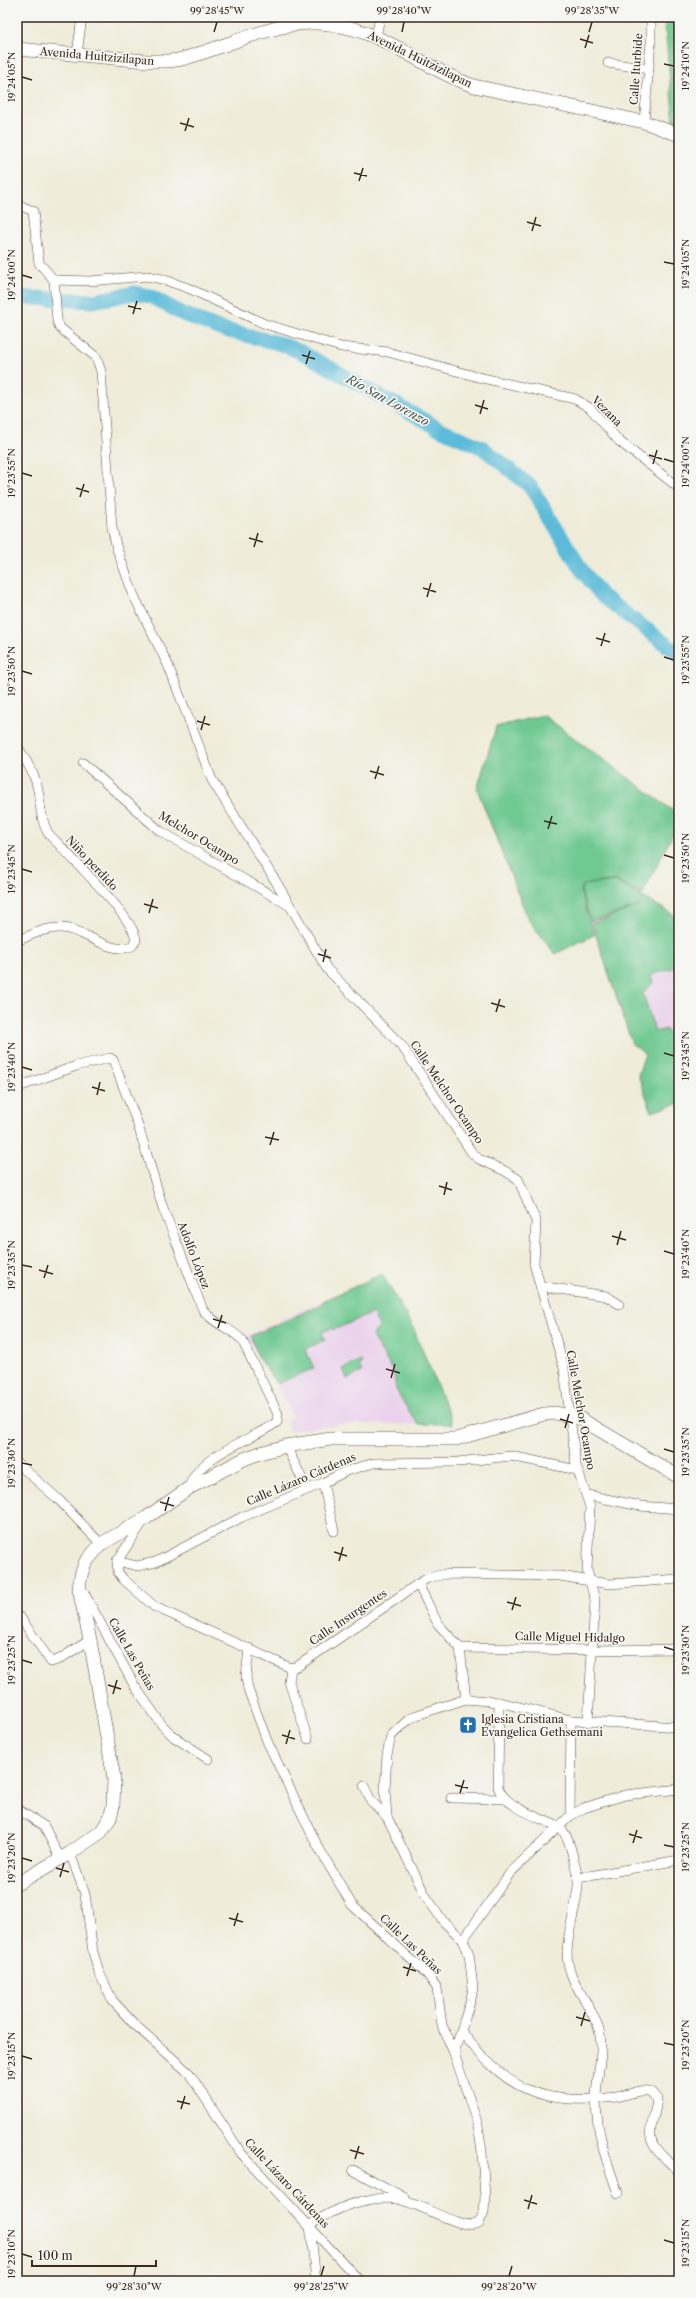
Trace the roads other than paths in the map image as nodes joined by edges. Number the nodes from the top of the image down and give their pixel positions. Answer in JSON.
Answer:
{"nodes":[{"id":1,"x":82,"y":17,"type":"edge"},
{"id":2,"x":380,"y":17,"type":"edge"},
{"id":3,"x":651,"y":17,"type":"edge"},
{"id":4,"x":376,"y":36,"type":"junction"},
{"id":5,"x":17,"y":49,"type":"edge"},
{"id":6,"x":76,"y":54,"type":"junction"},
{"id":7,"x":608,"y":63,"type":"dead end"},
{"id":8,"x":649,"y":68,"type":"junction"},
{"id":9,"x":644,"y":122,"type":"junction"},
{"id":10,"x":679,"y":135,"type":"edge"},
{"id":11,"x":17,"y":204,"type":"edge"},
{"id":12,"x":54,"y":285,"type":"junction"},
{"id":13,"x":679,"y":488,"type":"edge"},
{"id":14,"x":17,"y":746,"type":"edge"},
{"id":15,"x":83,"y":763,"type":"dead end"},
{"id":16,"x":291,"y":907,"type":"junction"},
{"id":17,"x":17,"y":941,"type":"edge"},
{"id":18,"x":21,"y":1086,"type":"dead end"},
{"id":19,"x":540,"y":1286,"type":"junction"},
{"id":20,"x":619,"y":1304,"type":"dead end"},
{"id":21,"x":570,"y":1414,"type":"junction"},
{"id":22,"x":286,"y":1446,"type":"junction"},
{"id":23,"x":17,"y":1463,"type":"edge"},
{"id":24,"x":673,"y":1469,"type":"edge"},
{"id":25,"x":577,"y":1470,"type":"junction"},
{"id":26,"x":679,"y":1477,"type":"edge"},
{"id":27,"x":323,"y":1483,"type":"junction"},
{"id":28,"x":189,"y":1488,"type":"junction"},
{"id":29,"x":307,"y":1489,"type":"junction"},
{"id":30,"x":587,"y":1495,"type":"junction"},
{"id":31,"x":679,"y":1509,"type":"edge"},
{"id":32,"x":146,"y":1518,"type":"junction"},
{"id":33,"x":334,"y":1531,"type":"dead end"},
{"id":34,"x":101,"y":1544,"type":"junction"},
{"id":35,"x":117,"y":1561,"type":"junction"},
{"id":36,"x":679,"y":1579,"type":"edge"},
{"id":37,"x":591,"y":1582,"type":"junction"},
{"id":38,"x":79,"y":1584,"type":"junction"},
{"id":39,"x":418,"y":1584,"type":"junction"},
{"id":40,"x":20,"y":1616,"type":"dead end"},
{"id":41,"x":90,"y":1640,"type":"junction"},
{"id":42,"x":249,"y":1648,"type":"junction"},
{"id":43,"x":460,"y":1648,"type":"junction"},
{"id":44,"x":679,"y":1649,"type":"edge"},
{"id":45,"x":592,"y":1650,"type":"junction"},
{"id":46,"x":290,"y":1668,"type":"junction"},
{"id":47,"x":466,"y":1699,"type":"junction"},
{"id":48,"x":499,"y":1702,"type":"junction"},
{"id":49,"x":571,"y":1720,"type":"junction"},
{"id":50,"x":588,"y":1722,"type":"junction"},
{"id":51,"x":679,"y":1727,"type":"edge"},
{"id":52,"x":308,"y":1739,"type":"dead end"},
{"id":53,"x":208,"y":1760,"type":"dead end"},
{"id":54,"x":364,"y":1786,"type":"dead end"},
{"id":55,"x":679,"y":1789,"type":"edge"},
{"id":56,"x":451,"y":1798,"type":"dead end"},
{"id":57,"x":504,"y":1799,"type":"junction"},
{"id":58,"x":17,"y":1809,"type":"edge"},
{"id":59,"x":570,"y":1816,"type":"junction"},
{"id":60,"x":387,"y":1817,"type":"junction"},
{"id":61,"x":559,"y":1827,"type":"junction"},
{"id":62,"x":65,"y":1856,"type":"junction"},
{"id":63,"x":679,"y":1860,"type":"edge"},
{"id":64,"x":578,"y":1878,"type":"junction"},
{"id":65,"x":17,"y":1884,"type":"edge"},
{"id":66,"x":463,"y":1940,"type":"junction"},
{"id":67,"x":461,"y":2031,"type":"junction"},
{"id":68,"x":454,"y":2053,"type":"junction"},
{"id":69,"x":596,"y":2099,"type":"junction"},
{"id":70,"x":353,"y":2170,"type":"dead end"},
{"id":71,"x":679,"y":2171,"type":"edge"},
{"id":72,"x":618,"y":2193,"type":"dead end"},
{"id":73,"x":410,"y":2202,"type":"junction"},
{"id":74,"x":310,"y":2225,"type":"junction"},
{"id":75,"x":316,"y":2281,"type":"edge"},
{"id":76,"x":360,"y":2281,"type":"edge"}],
"edges":[{"from":1,"to":6,"type":"street"},
{"from":2,"to":4,"type":"street"},
{"from":3,"to":8,"type":"street","name":"Calle Iturbide"},
{"from":4,"to":6,"type":"main road","name":"Avenida Huitzizilapan"},
{"from":4,"to":9,"type":"main road","name":"Avenida Huitzizilapan"},
{"from":5,"to":6,"type":"main road","name":"Avenida Huitzizilapan"},
{"from":7,"to":8,"type":"street"},
{"from":8,"to":9,"type":"street","name":"Calle Iturbide"},
{"from":9,"to":10,"type":"main road","name":"Avenida Huitzizilapan"},
{"from":11,"to":12,"type":"street"},
{"from":12,"to":13,"type":"street","name":"Vezana"},
{"from":12,"to":16,"type":"street","name":"Calle Melchor Ocampo"},
{"from":14,"to":17,"type":"street","name":"Niño perdido"},
{"from":15,"to":16,"type":"street","name":"Melchor Ocampo"},
{"from":16,"to":19,"type":"street","name":"Calle Melchor Ocampo"},
{"from":18,"to":28,"type":"street","name":"Adolfo López"},
{"from":19,"to":20,"type":"street"},
{"from":19,"to":21,"type":"street","name":"Calle Melchor Ocampo"},
{"from":21,"to":22,"type":"main road"},
{"from":21,"to":24,"type":"main road"},
{"from":21,"to":25,"type":"street","name":"Calle Melchor Ocampo"},
{"from":22,"to":28,"type":"main road"},
{"from":22,"to":29,"type":"street"},
{"from":23,"to":34,"type":"street"},
{"from":24,"to":26,"type":"main road"},
{"from":25,"to":27,"type":"street","name":"Calle Lázaro Cárdenas"},
{"from":25,"to":30,"type":"street","name":"Calle Melchor Ocampo"},
{"from":27,"to":29,"type":"street","name":"Calle Lázaro Cárdenas"},
{"from":27,"to":33,"type":"street"},
{"from":28,"to":32,"type":"main road"},
{"from":29,"to":35,"type":"street","name":"Calle Lázaro Cárdenas"},
{"from":30,"to":31,"type":"street"},
{"from":30,"to":37,"type":"street","name":"Calle Melchor Ocampo"},
{"from":32,"to":34,"type":"main road"},
{"from":32,"to":35,"type":"street"},
{"from":34,"to":38,"type":"main road"},
{"from":35,"to":42,"type":"street"},
{"from":36,"to":37,"type":"street","name":"Calle Insurgentes"},
{"from":37,"to":39,"type":"street","name":"Calle Insurgentes"},
{"from":37,"to":45,"type":"street","name":"Calle Melchor Ocampo"},
{"from":38,"to":41,"type":"main road"},
{"from":38,"to":53,"type":"street","name":"Calle Las Peñas"},
{"from":39,"to":43,"type":"street"},
{"from":39,"to":46,"type":"street","name":"Calle Insurgentes"},
{"from":40,"to":41,"type":"street"},
{"from":41,"to":62,"type":"main road"},
{"from":42,"to":46,"type":"street"},
{"from":42,"to":68,"type":"street","name":"Calle Las Peñas"},
{"from":43,"to":45,"type":"street","name":"Calle Miguel Hidalgo"},
{"from":43,"to":47,"type":"street"},
{"from":44,"to":45,"type":"street","name":"Calle Miguel Hidalgo"},
{"from":45,"to":50,"type":"street","name":"Calle Melchor Ocampo"},
{"from":46,"to":52,"type":"street"},
{"from":47,"to":48,"type":"street"},
{"from":47,"to":60,"type":"street"},
{"from":48,"to":49,"type":"street"},
{"from":48,"to":57,"type":"street"},
{"from":49,"to":50,"type":"street"},
{"from":49,"to":59,"type":"street"},
{"from":50,"to":51,"type":"street"},
{"from":54,"to":60,"type":"street"},
{"from":55,"to":59,"type":"street"},
{"from":56,"to":57,"type":"street"},
{"from":57,"to":61,"type":"street"},
{"from":58,"to":62,"type":"street","name":"Calle Lázaro Cárdenas"},
{"from":59,"to":61,"type":"street"},
{"from":60,"to":66,"type":"street"},
{"from":61,"to":64,"type":"street"},
{"from":61,"to":66,"type":"street"},
{"from":62,"to":65,"type":"main road"},
{"from":62,"to":74,"type":"street","name":"Calle Lázaro Cárdenas"},
{"from":63,"to":64,"type":"street"},
{"from":64,"to":69,"type":"street"},
{"from":66,"to":67,"type":"street"},
{"from":67,"to":68,"type":"street"},
{"from":67,"to":69,"type":"street"},
{"from":68,"to":73,"type":"street","name":"Calle Las Peñas"},
{"from":69,"to":71,"type":"street"},
{"from":69,"to":72,"type":"street"},
{"from":70,"to":73,"type":"street"},
{"from":73,"to":74,"type":"street"},
{"from":74,"to":75,"type":"street"},
{"from":74,"to":76,"type":"street","name":"Calle Lázaro Cárdenas"}]}
